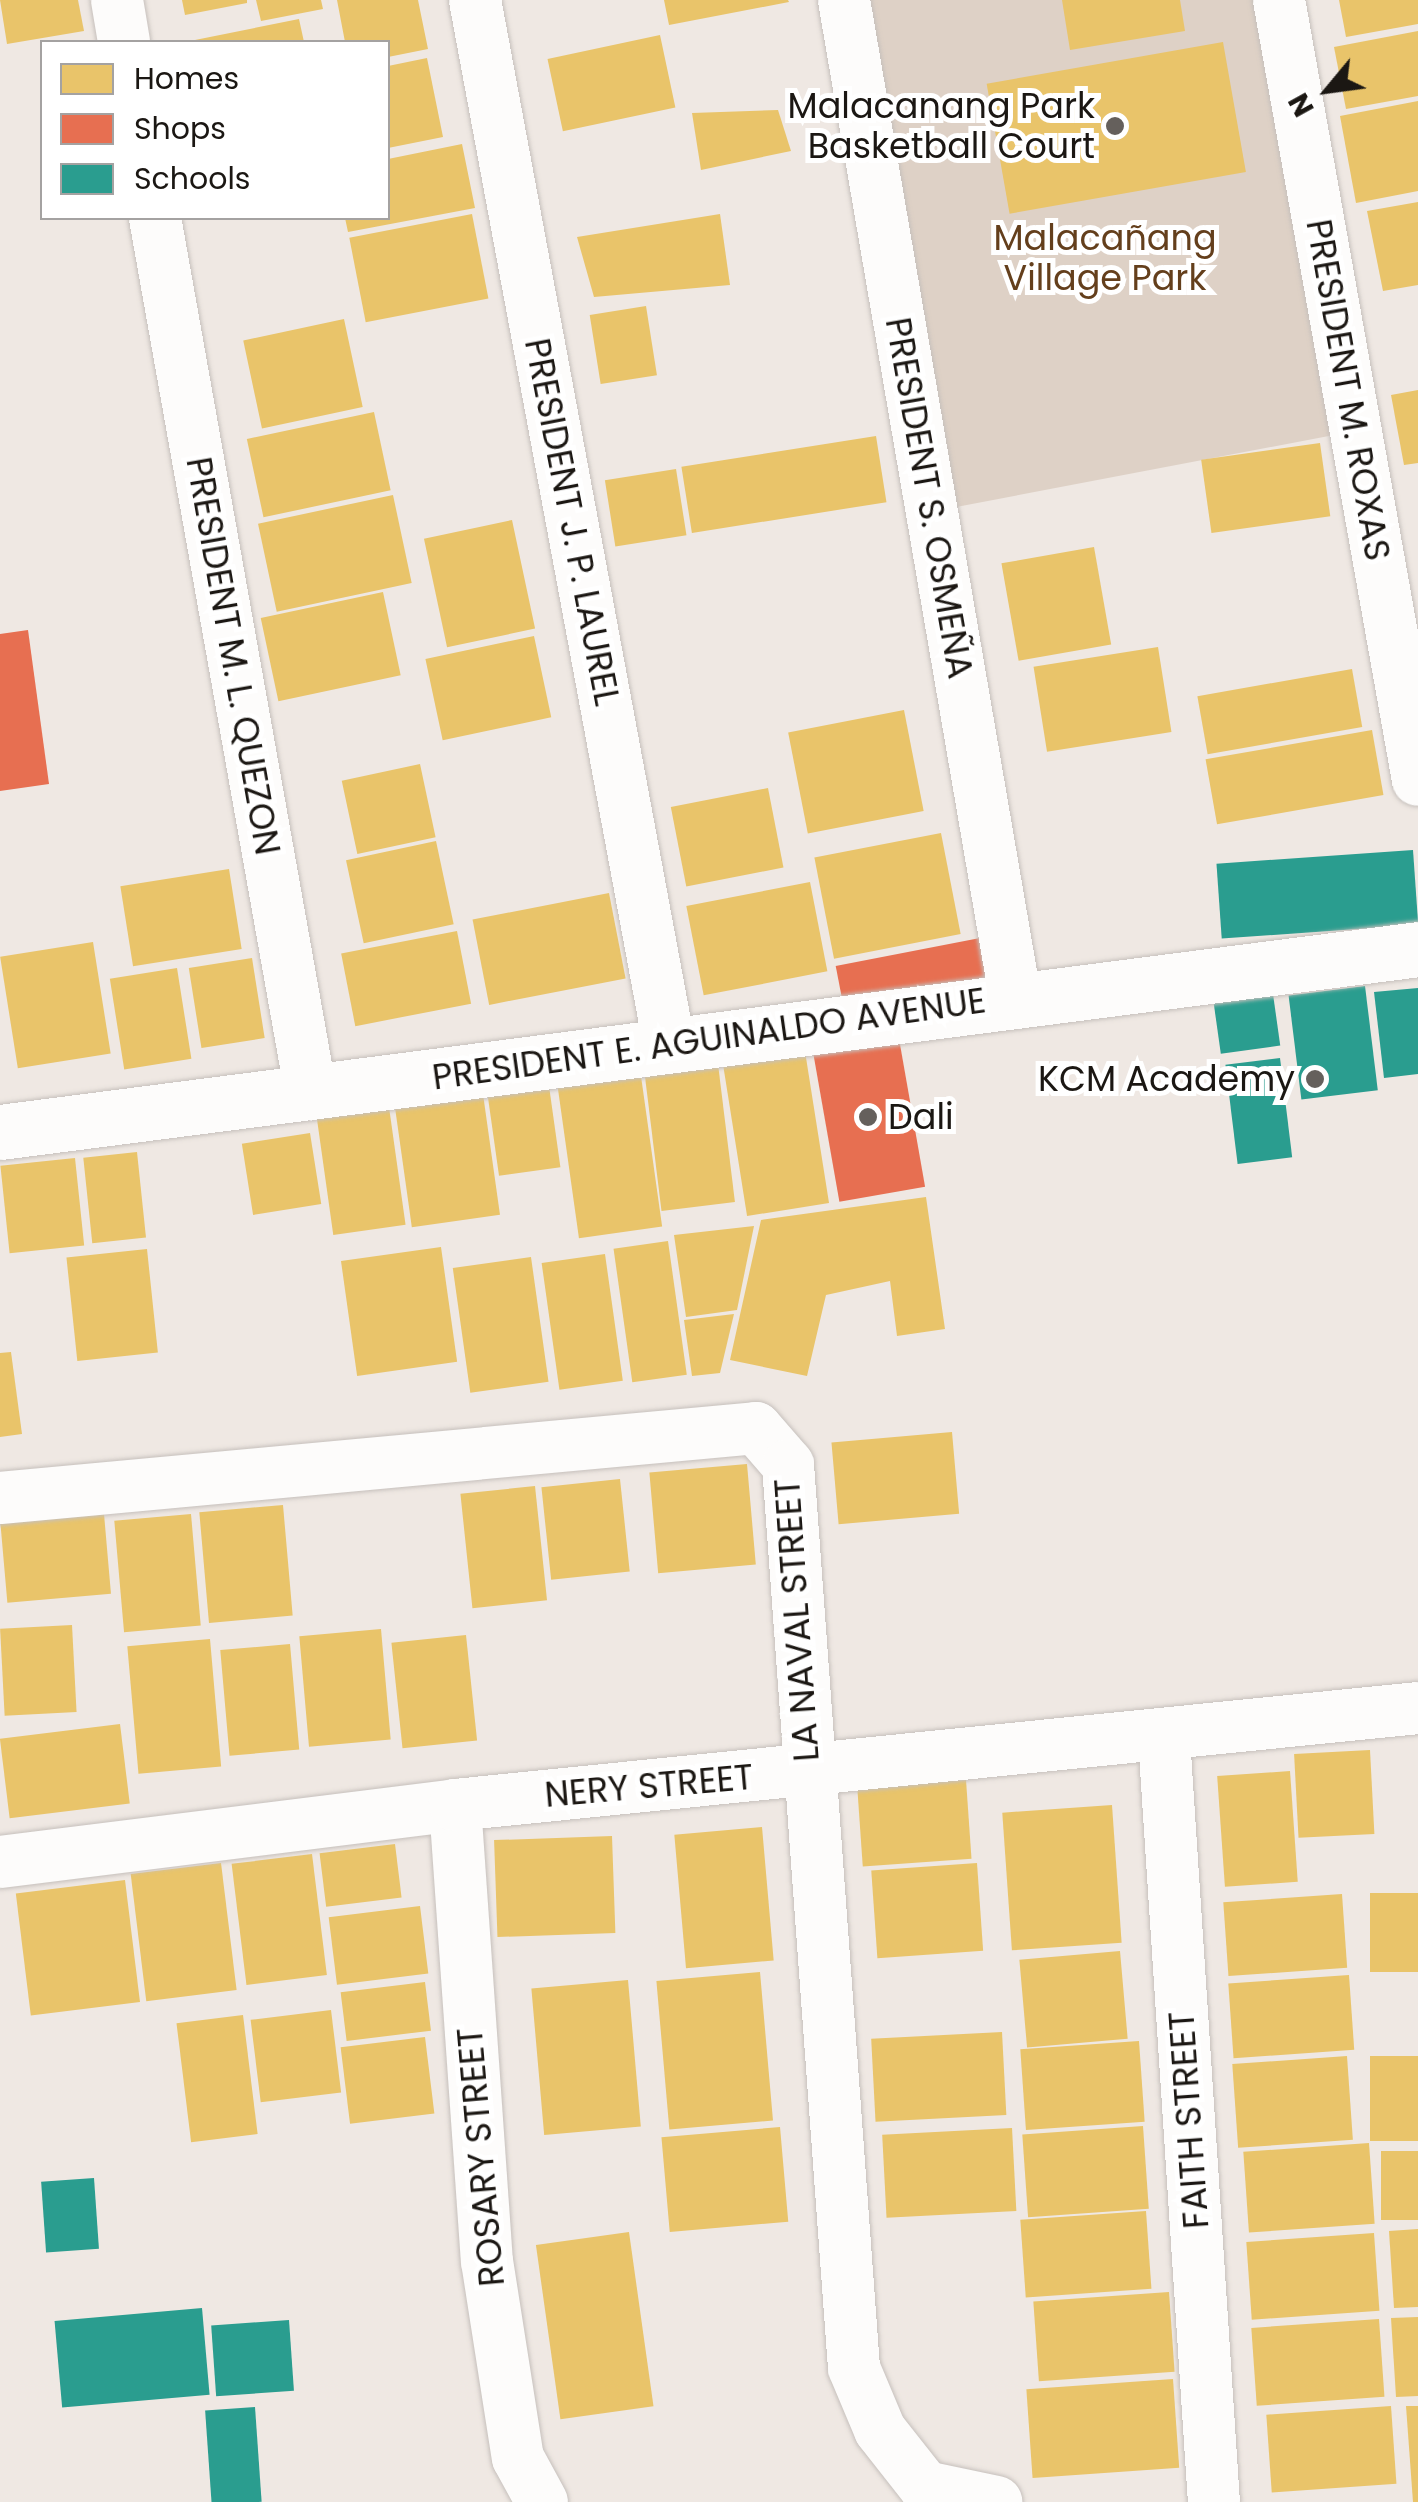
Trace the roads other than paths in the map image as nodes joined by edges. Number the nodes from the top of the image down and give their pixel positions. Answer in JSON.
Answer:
{"nodes":[{"id":1,"x":117,"y":0,"type":"edge"},
{"id":2,"x":475,"y":0,"type":"edge"},
{"id":3,"x":844,"y":0,"type":"edge"},
{"id":4,"x":1279,"y":0,"type":"edge"},
{"id":5,"x":124,"y":40,"type":"edge"},
{"id":6,"x":156,"y":220,"type":"edge"},
{"id":7,"x":1418,"y":780,"type":"edge"},
{"id":8,"x":1418,"y":949,"type":"edge"},
{"id":9,"x":1015,"y":996,"type":"junction"},
{"id":10,"x":669,"y":1044,"type":"junction"},
{"id":11,"x":311,"y":1094,"type":"junction"},
{"id":12,"x":0,"y":1132,"type":"edge"},
{"id":13,"x":0,"y":1498,"type":"edge"},
{"id":14,"x":1418,"y":1708,"type":"edge"},
{"id":15,"x":1164,"y":1738,"type":"junction"},
{"id":16,"x":808,"y":1771,"type":"junction"},
{"id":17,"x":454,"y":1804,"type":"junction"},
{"id":18,"x":0,"y":1862,"type":"edge"},
{"id":19,"x":542,"y":2502,"type":"edge"},
{"id":20,"x":996,"y":2502,"type":"edge"},
{"id":21,"x":1214,"y":2502,"type":"edge"}],
"edges":[{"from":1,"to":5,"type":"street"},
{"from":2,"to":10,"type":"street","name":"PRESIDENT J. P. LAUREL"},
{"from":3,"to":9,"type":"street","name":"PRESIDENT S. OSMEÑA"},
{"from":4,"to":7,"type":"street","name":"PRESIDENT M. ROXAS"},
{"from":6,"to":11,"type":"street","name":"PRESIDENT M. L. QUEZON"},
{"from":8,"to":9,"type":"main road","name":"PRESIDENT E. AGUINALDO AVENUE"},
{"from":9,"to":10,"type":"main road","name":"PRESIDENT E. AGUINALDO AVENUE"},
{"from":10,"to":11,"type":"main road","name":"PRESIDENT E. AGUINALDO AVENUE"},
{"from":11,"to":12,"type":"main road","name":"PRESIDENT E. AGUINALDO AVENUE"},
{"from":13,"to":16,"type":"street","name":"LA NAVAL STREET"},
{"from":14,"to":15,"type":"street","name":"NERY STREET"},
{"from":15,"to":16,"type":"street","name":"NERY STREET"},
{"from":15,"to":21,"type":"street","name":"FAITH STREET"},
{"from":16,"to":17,"type":"street","name":"NERY STREET"},
{"from":16,"to":20,"type":"street","name":"LA NAVAL STREET"},
{"from":17,"to":18,"type":"street","name":"NERY STREET"},
{"from":17,"to":19,"type":"street","name":"ROSARY STREET"}]}
